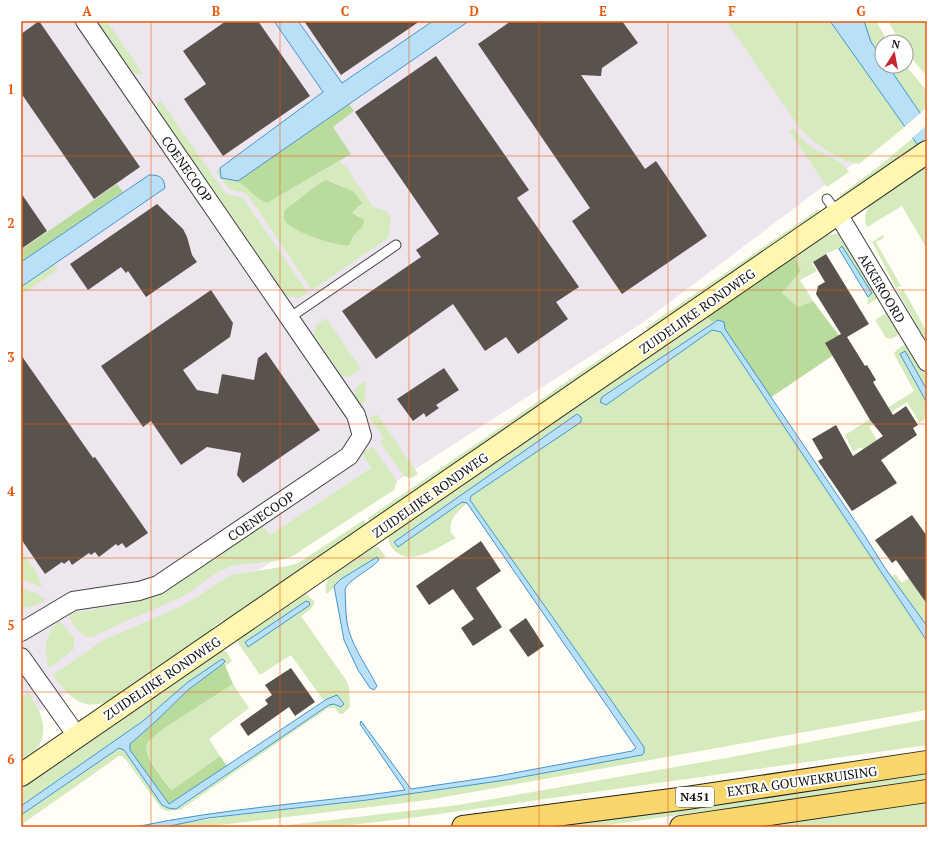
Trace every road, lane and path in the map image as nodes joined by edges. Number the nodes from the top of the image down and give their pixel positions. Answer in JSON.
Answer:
{"nodes":[{"id":1,"x":85,"y":21,"type":"edge"},
{"id":2,"x":924,"y":154,"type":"edge"},
{"id":3,"x":833,"y":206,"type":"junction"},
{"id":4,"x":396,"y":245,"type":"dead end"},
{"id":5,"x":289,"y":318,"type":"junction"},
{"id":6,"x":927,"y":362,"type":"edge"},
{"id":7,"x":21,"y":632,"type":"edge"},
{"id":8,"x":21,"y":657,"type":"edge"},
{"id":9,"x":77,"y":736,"type":"junction"},
{"id":10,"x":927,"y":762,"type":"edge"},
{"id":11,"x":21,"y":775,"type":"edge"},
{"id":12,"x":927,"y":791,"type":"edge"},
{"id":13,"x":463,"y":827,"type":"edge"},
{"id":14,"x":681,"y":827,"type":"edge"}],
"edges":[{"from":1,"to":5,"type":"street","name":"COENECOOP"},
{"from":2,"to":3,"type":"main road","name":"ZUIDELIJKE RONDWEG"},
{"from":3,"to":6,"type":"street","name":"AKKEROORD"},
{"from":3,"to":9,"type":"main road","name":"ZUIDELIJKE RONDWEG"},
{"from":4,"to":5,"type":"lane"},
{"from":5,"to":7,"type":"street","name":"COENECOOP"},
{"from":8,"to":9,"type":"street"},
{"from":9,"to":11,"type":"main road","name":"ZUIDELIJKE RONDWEG"},
{"from":10,"to":13,"type":"main road","name":"EXTRA GOUWEKRUISING","number":"N451"},
{"from":12,"to":14,"type":"main road","number":"N451"}]}
